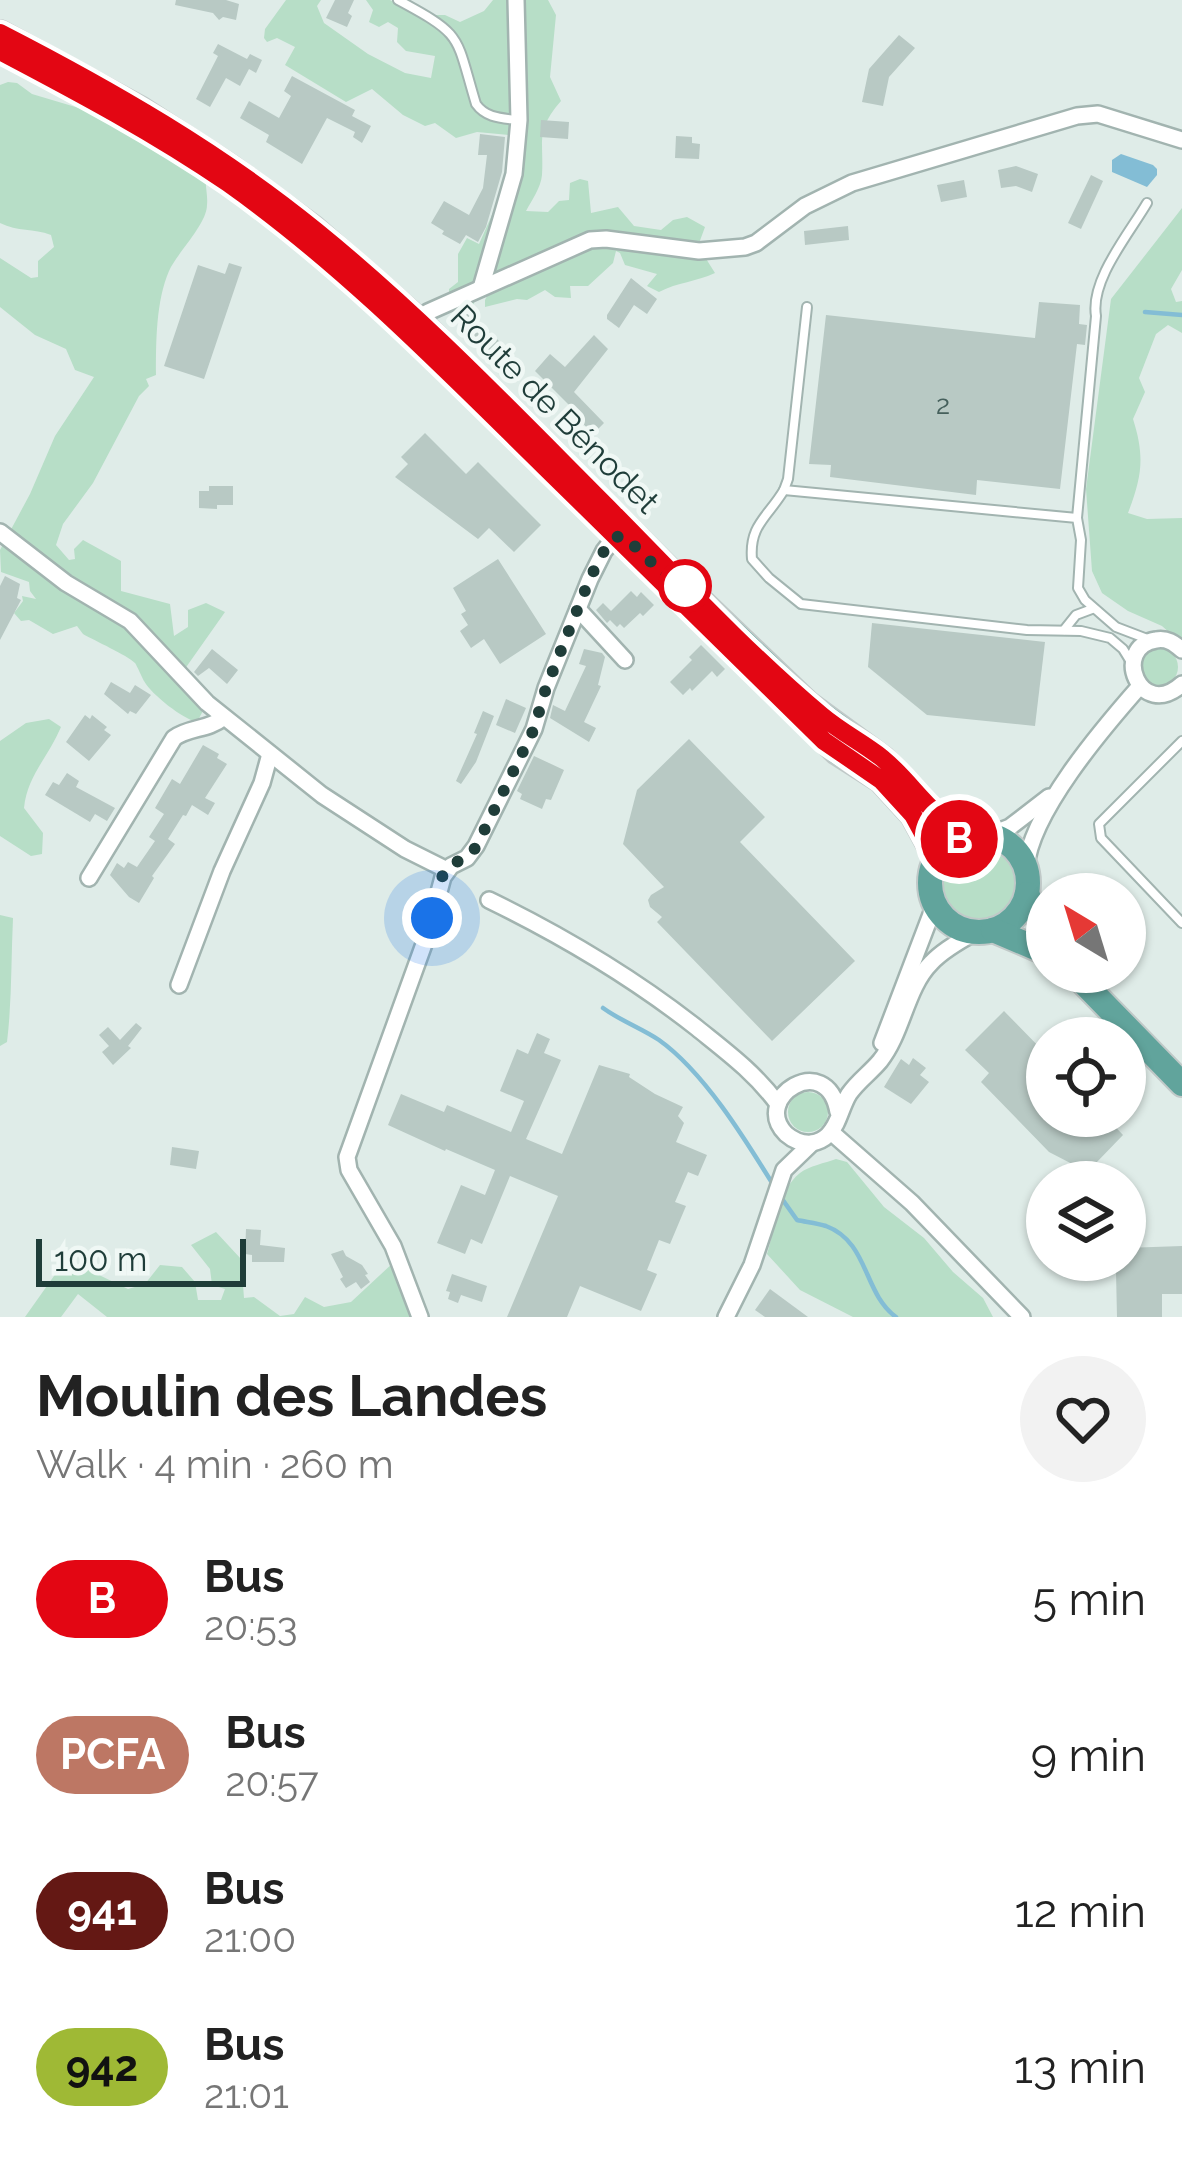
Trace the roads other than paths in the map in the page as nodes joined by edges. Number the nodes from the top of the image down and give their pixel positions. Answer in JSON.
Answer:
{"nodes":[{"id":1,"x":398,"y":0,"type":"edge"},
{"id":2,"x":516,"y":0,"type":"edge"},
{"id":3,"x":0,"y":33,"type":"edge"},
{"id":4,"x":0,"y":51,"type":"edge"},
{"id":5,"x":519,"y":120,"type":"junction"},
{"id":6,"x":1182,"y":140,"type":"edge"},
{"id":7,"x":1148,"y":203,"type":"dead end"},
{"id":8,"x":356,"y":278,"type":"junction"},
{"id":9,"x":481,"y":288,"type":"junction"},
{"id":10,"x":807,"y":307,"type":"dead end"},
{"id":11,"x":419,"y":320,"type":"junction"},
{"id":12,"x":784,"y":490,"type":"junction"},
{"id":13,"x":610,"y":511,"type":"junction"},
{"id":14,"x":1077,"y":518,"type":"junction"},
{"id":15,"x":0,"y":532,"type":"edge"},
{"id":16,"x":615,"y":537,"type":"junction"},
{"id":17,"x":690,"y":591,"type":"junction"},
{"id":18,"x":1092,"y":608,"type":"junction"},
{"id":19,"x":578,"y":609,"type":"junction"},
{"id":20,"x":1064,"y":630,"type":"junction"},
{"id":21,"x":1151,"y":641,"type":"junction"},
{"id":22,"x":1182,"y":650,"type":"edge"},
{"id":23,"x":625,"y":660,"type":"dead end"},
{"id":24,"x":1133,"y":664,"type":"junction"},
{"id":25,"x":1182,"y":684,"type":"edge"},
{"id":26,"x":1140,"y":686,"type":"junction"},
{"id":27,"x":224,"y":718,"type":"junction"},
{"id":28,"x":1182,"y":741,"type":"edge"},
{"id":29,"x":270,"y":754,"type":"junction"},
{"id":30,"x":1078,"y":763,"type":"junction"},
{"id":31,"x":979,"y":835,"type":"junction"},
{"id":32,"x":937,"y":859,"type":"junction"},
{"id":33,"x":447,"y":870,"type":"junction"},
{"id":34,"x":1028,"y":873,"type":"edge"},
{"id":35,"x":89,"y":878,"type":"dead end"},
{"id":36,"x":1026,"y":879,"type":"edge"},
{"id":37,"x":1026,"y":884,"type":"edge"},
{"id":38,"x":489,"y":900,"type":"dead end"},
{"id":39,"x":935,"y":904,"type":"junction"},
{"id":40,"x":1182,"y":923,"type":"edge"},
{"id":41,"x":985,"y":931,"type":"junction"},
{"id":42,"x":1026,"y":946,"type":"edge"},
{"id":43,"x":179,"y":986,"type":"dead end"},
{"id":44,"x":1093,"y":993,"type":"edge"},
{"id":45,"x":752,"y":1071,"type":"junction"},
{"id":46,"x":1182,"y":1084,"type":"edge"},
{"id":47,"x":793,"y":1086,"type":"junction"},
{"id":48,"x":824,"y":1086,"type":"junction"},
{"id":49,"x":778,"y":1104,"type":"junction"},
{"id":50,"x":838,"y":1112,"type":"junction"},
{"id":51,"x":784,"y":1131,"type":"junction"},
{"id":52,"x":830,"y":1132,"type":"junction"},
{"id":53,"x":812,"y":1143,"type":"junction"},
{"id":54,"x":776,"y":1190,"type":"junction"},
{"id":55,"x":420,"y":1317,"type":"edge"},
{"id":56,"x":726,"y":1317,"type":"edge"},
{"id":57,"x":1022,"y":1317,"type":"edge"}],
"edges":[{"from":1,"to":5,"type":"lane"},
{"from":2,"to":5,"type":"street"},
{"from":3,"to":8,"type":"main road","name":"Route de Bénodet"},
{"from":4,"to":8,"type":"main road","name":"Route de Bénodet"},
{"from":5,"to":9,"type":"street"},
{"from":6,"to":9,"type":"street"},
{"from":7,"to":14,"type":"lane"},
{"from":8,"to":11,"type":"main road","name":"Route de Bénodet"},
{"from":8,"to":16,"type":"main road","name":"Route de Bénodet"},
{"from":9,"to":11,"type":"street"},
{"from":10,"to":12,"type":"lane"},
{"from":11,"to":13,"type":"main road","name":"Route de Bénodet"},
{"from":12,"to":14,"type":"lane"},
{"from":12,"to":20,"type":"lane"},
{"from":13,"to":16,"type":"street"},
{"from":13,"to":17,"type":"main road","name":"Route de Bénodet"},
{"from":14,"to":18,"type":"lane"},
{"from":15,"to":27,"type":"street"},
{"from":16,"to":17,"type":"street"},
{"from":16,"to":19,"type":"street"},
{"from":16,"to":32,"type":"main road","name":"Route de Bénodet"},
{"from":17,"to":31,"type":"main road","name":"Route de Bénodet"},
{"from":18,"to":20,"type":"lane"},
{"from":18,"to":21,"type":"lane"},
{"from":19,"to":23,"type":"street"},
{"from":19,"to":33,"type":"street"},
{"from":20,"to":24,"type":"lane"},
{"from":21,"to":22,"type":"street"},
{"from":21,"to":24,"type":"street"},
{"from":24,"to":26,"type":"street"},
{"from":25,"to":26,"type":"street"},
{"from":26,"to":30,"type":"street"},
{"from":27,"to":29,"type":"street"},
{"from":27,"to":35,"type":"street"},
{"from":28,"to":40,"type":"lane"},
{"from":29,"to":33,"type":"street"},
{"from":29,"to":43,"type":"street"},
{"from":30,"to":31,"type":"street"},
{"from":30,"to":34,"type":"street"},
{"from":31,"to":32,"type":"main road"},
{"from":31,"to":36,"type":"main road"},
{"from":32,"to":39,"type":"main road"},
{"from":33,"to":55,"type":"street"},
{"from":37,"to":41,"type":"main road"},
{"from":38,"to":45,"type":"street"},
{"from":39,"to":41,"type":"main road"},
{"from":39,"to":48,"type":"street"},
{"from":41,"to":42,"type":"main road"},
{"from":41,"to":50,"type":"street"},
{"from":44,"to":46,"type":"main road"},
{"from":45,"to":47,"type":"street"},
{"from":45,"to":49,"type":"street"},
{"from":47,"to":48,"type":"street"},
{"from":47,"to":49,"type":"street"},
{"from":48,"to":50,"type":"street"},
{"from":49,"to":51,"type":"street"},
{"from":50,"to":52,"type":"street"},
{"from":51,"to":53,"type":"street"},
{"from":51,"to":54,"type":"street"},
{"from":52,"to":53,"type":"street"},
{"from":52,"to":57,"type":"street"},
{"from":53,"to":54,"type":"street"},
{"from":54,"to":56,"type":"street"}]}
